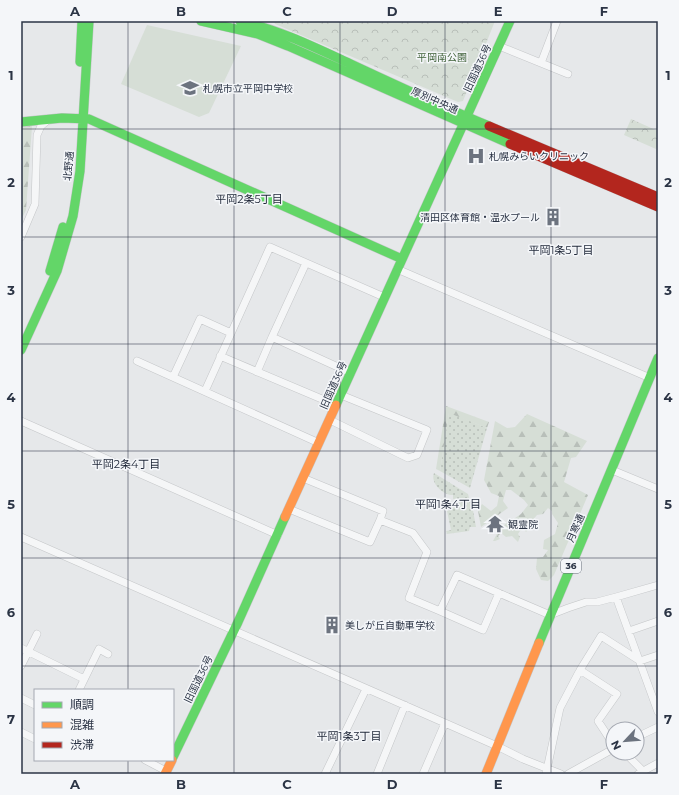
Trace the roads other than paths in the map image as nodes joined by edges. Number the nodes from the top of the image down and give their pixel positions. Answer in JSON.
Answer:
{"nodes":[{"id":1,"x":82,"y":21,"type":"edge"},
{"id":2,"x":89,"y":21,"type":"edge"},
{"id":3,"x":201,"y":21,"type":"edge"},
{"id":4,"x":240,"y":21,"type":"edge"},
{"id":5,"x":510,"y":21,"type":"edge"},
{"id":6,"x":557,"y":21,"type":"edge"},
{"id":7,"x":261,"y":27,"type":"edge"},
{"id":8,"x":499,"y":46,"type":"junction"},
{"id":9,"x":541,"y":63,"type":"junction"},
{"id":10,"x":568,"y":74,"type":"dead end"},
{"id":11,"x":80,"y":119,"type":"junction"},
{"id":12,"x":48,"y":120,"type":"junction"},
{"id":13,"x":465,"y":120,"type":"junction"},
{"id":14,"x":21,"y":122,"type":"edge"},
{"id":15,"x":658,"y":197,"type":"edge"},
{"id":16,"x":658,"y":207,"type":"edge"},
{"id":17,"x":21,"y":237,"type":"edge"},
{"id":18,"x":402,"y":259,"type":"junction"},
{"id":19,"x":306,"y":263,"type":"junction"},
{"id":20,"x":398,"y":269,"type":"junction"},
{"id":21,"x":384,"y":297,"type":"junction"},
{"id":22,"x":231,"y":333,"type":"junction"},
{"id":23,"x":272,"y":337,"type":"junction"},
{"id":24,"x":21,"y":350,"type":"edge"},
{"id":25,"x":220,"y":356,"type":"junction"},
{"id":26,"x":658,"y":358,"type":"edge"},
{"id":27,"x":138,"y":361,"type":"dead end"},
{"id":28,"x":257,"y":372,"type":"junction"},
{"id":29,"x":350,"y":373,"type":"junction"},
{"id":30,"x":173,"y":377,"type":"junction"},
{"id":31,"x":650,"y":378,"type":"junction"},
{"id":32,"x":205,"y":391,"type":"junction"},
{"id":33,"x":341,"y":395,"type":"junction"},
{"id":34,"x":336,"y":405,"type":"junction"},
{"id":35,"x":330,"y":420,"type":"junction"},
{"id":36,"x":21,"y":421,"type":"edge"},
{"id":37,"x":319,"y":443,"type":"junction"},
{"id":38,"x":612,"y":470,"type":"junction"},
{"id":39,"x":303,"y":478,"type":"junction"},
{"id":40,"x":658,"y":489,"type":"edge"},
{"id":41,"x":289,"y":509,"type":"junction"},
{"id":42,"x":380,"y":520,"type":"junction"},
{"id":43,"x":278,"y":535,"type":"junction"},
{"id":44,"x":21,"y":537,"type":"edge"},
{"id":45,"x":658,"y":585,"type":"edge"},
{"id":46,"x":499,"y":593,"type":"junction"},
{"id":47,"x":616,"y":597,"type":"junction"},
{"id":48,"x":440,"y":611,"type":"junction"},
{"id":49,"x":550,"y":615,"type":"junction"},
{"id":50,"x":658,"y":621,"type":"edge"},
{"id":51,"x":234,"y":630,"type":"junction"},
{"id":52,"x":629,"y":631,"type":"junction"},
{"id":53,"x":37,"y":634,"type":"dead end"},
{"id":54,"x":21,"y":648,"type":"edge"},
{"id":55,"x":29,"y":652,"type":"junction"},
{"id":56,"x":108,"y":654,"type":"dead end"},
{"id":57,"x":658,"y":655,"type":"edge"},
{"id":58,"x":640,"y":661,"type":"junction"},
{"id":59,"x":21,"y":666,"type":"edge"},
{"id":60,"x":580,"y":670,"type":"junction"},
{"id":61,"x":84,"y":679,"type":"junction"},
{"id":62,"x":79,"y":689,"type":"edge"},
{"id":63,"x":366,"y":689,"type":"junction"},
{"id":64,"x":655,"y":691,"type":"edge"},
{"id":65,"x":21,"y":698,"type":"edge"},
{"id":66,"x":34,"y":704,"type":"edge"},
{"id":67,"x":405,"y":705,"type":"junction"},
{"id":68,"x":658,"y":712,"type":"edge"},
{"id":69,"x":445,"y":722,"type":"junction"},
{"id":70,"x":658,"y":727,"type":"edge"},
{"id":71,"x":21,"y":732,"type":"edge"},
{"id":72,"x":605,"y":732,"type":"edge"},
{"id":73,"x":645,"y":733,"type":"edge"},
{"id":74,"x":34,"y":738,"type":"edge"},
{"id":75,"x":497,"y":746,"type":"junction"},
{"id":76,"x":605,"y":753,"type":"edge"},
{"id":77,"x":174,"y":755,"type":"edge"},
{"id":78,"x":147,"y":761,"type":"edge"},
{"id":79,"x":172,"y":761,"type":"edge"},
{"id":80,"x":631,"y":761,"type":"edge"},
{"id":81,"x":658,"y":763,"type":"edge"},
{"id":82,"x":546,"y":771,"type":"edge"},
{"id":83,"x":166,"y":772,"type":"edge"},
{"id":84,"x":642,"y":773,"type":"edge"},
{"id":85,"x":325,"y":774,"type":"edge"},
{"id":86,"x":377,"y":774,"type":"edge"},
{"id":87,"x":423,"y":774,"type":"edge"},
{"id":88,"x":486,"y":774,"type":"edge"},
{"id":89,"x":561,"y":774,"type":"edge"},
{"id":90,"x":568,"y":774,"type":"edge"}],
"edges":[{"from":1,"to":11,"type":"main road","name":"北野通"},
{"from":2,"to":11,"type":"main road","name":"北野通"},
{"from":3,"to":7,"type":"main road","name":"厚別中央通"},
{"from":4,"to":7,"type":"main road","name":"厚別中央通"},
{"from":5,"to":8,"type":"main road","name":"旧国道36号"},
{"from":6,"to":9,"type":"street"},
{"from":7,"to":13,"type":"main road","name":"厚別中央通"},
{"from":8,"to":9,"type":"street"},
{"from":8,"to":13,"type":"main road","name":"旧国道36号"},
{"from":9,"to":10,"type":"street"},
{"from":11,"to":12,"type":"main road"},
{"from":11,"to":18,"type":"main road"},
{"from":11,"to":24,"type":"main road","name":"北野通"},
{"from":12,"to":14,"type":"main road"},
{"from":12,"to":17,"type":"street"},
{"from":13,"to":15,"type":"main road","name":"厚別中央通"},
{"from":13,"to":16,"type":"main road","name":"厚別中央通"},
{"from":13,"to":18,"type":"main road","name":"旧国道36号"},
{"from":18,"to":20,"type":"main road","name":"旧国道36号"},
{"from":19,"to":21,"type":"street"},
{"from":19,"to":22,"type":"street"},
{"from":19,"to":23,"type":"street"},
{"from":20,"to":21,"type":"main road","name":"旧国道36号"},
{"from":20,"to":31,"type":"street"},
{"from":21,"to":29,"type":"main road","name":"旧国道36号"},
{"from":22,"to":25,"type":"street"},
{"from":22,"to":30,"type":"street"},
{"from":23,"to":28,"type":"street"},
{"from":23,"to":29,"type":"street"},
{"from":25,"to":28,"type":"street"},
{"from":25,"to":32,"type":"street"},
{"from":26,"to":31,"type":"main road","name":"月寒通","number":"36"},
{"from":27,"to":30,"type":"street"},
{"from":28,"to":34,"type":"street"},
{"from":29,"to":33,"type":"main road","name":"旧国道36号"},
{"from":30,"to":32,"type":"street"},
{"from":31,"to":38,"type":"main road","name":"月寒通","number":"36"},
{"from":32,"to":37,"type":"street"},
{"from":33,"to":34,"type":"main road","name":"旧国道36号"},
{"from":33,"to":35,"type":"street"},
{"from":34,"to":35,"type":"main road","name":"旧国道36号"},
{"from":35,"to":37,"type":"main road","name":"旧国道36号"},
{"from":36,"to":43,"type":"street"},
{"from":37,"to":39,"type":"main road","name":"旧国道36号"},
{"from":38,"to":40,"type":"street"},
{"from":38,"to":49,"type":"main road","name":"月寒通","number":"36"},
{"from":39,"to":41,"type":"main road","name":"旧国道36号"},
{"from":39,"to":42,"type":"street"},
{"from":41,"to":42,"type":"street"},
{"from":41,"to":43,"type":"main road","name":"旧国道36号"},
{"from":42,"to":48,"type":"street"},
{"from":43,"to":51,"type":"main road","name":"旧国道36号"},
{"from":44,"to":51,"type":"street"},
{"from":45,"to":47,"type":"street"},
{"from":46,"to":48,"type":"street"},
{"from":46,"to":48,"type":"street"},
{"from":46,"to":49,"type":"street"},
{"from":47,"to":49,"type":"street"},
{"from":47,"to":52,"type":"street"},
{"from":49,"to":75,"type":"main road","name":"月寒通","number":"36"},
{"from":50,"to":52,"type":"street"},
{"from":51,"to":63,"type":"street"},
{"from":51,"to":77,"type":"main road","name":"旧国道36号"},
{"from":52,"to":58,"type":"street"},
{"from":53,"to":55,"type":"street"},
{"from":54,"to":55,"type":"street"},
{"from":55,"to":59,"type":"street"},
{"from":55,"to":61,"type":"street"},
{"from":56,"to":61,"type":"street"},
{"from":57,"to":58,"type":"street"},
{"from":58,"to":60,"type":"street"},
{"from":58,"to":64,"type":"street"},
{"from":60,"to":72,"type":"street"},
{"from":60,"to":82,"type":"street"},
{"from":61,"to":62,"type":"street"},
{"from":63,"to":67,"type":"street"},
{"from":63,"to":85,"type":"street"},
{"from":64,"to":68,"type":"street"},
{"from":65,"to":66,"type":"street"},
{"from":67,"to":69,"type":"street"},
{"from":67,"to":86,"type":"street"},
{"from":69,"to":75,"type":"street"},
{"from":69,"to":87,"type":"street"},
{"from":70,"to":73,"type":"street"},
{"from":71,"to":74,"type":"street"},
{"from":75,"to":82,"type":"street"},
{"from":75,"to":88,"type":"main road","name":"月寒通","number":"36"},
{"from":76,"to":90,"type":"street"},
{"from":78,"to":83,"type":"street"},
{"from":79,"to":83,"type":"main road"},
{"from":80,"to":84,"type":"street"},
{"from":81,"to":84,"type":"street"},
{"from":82,"to":89,"type":"street"}]}
